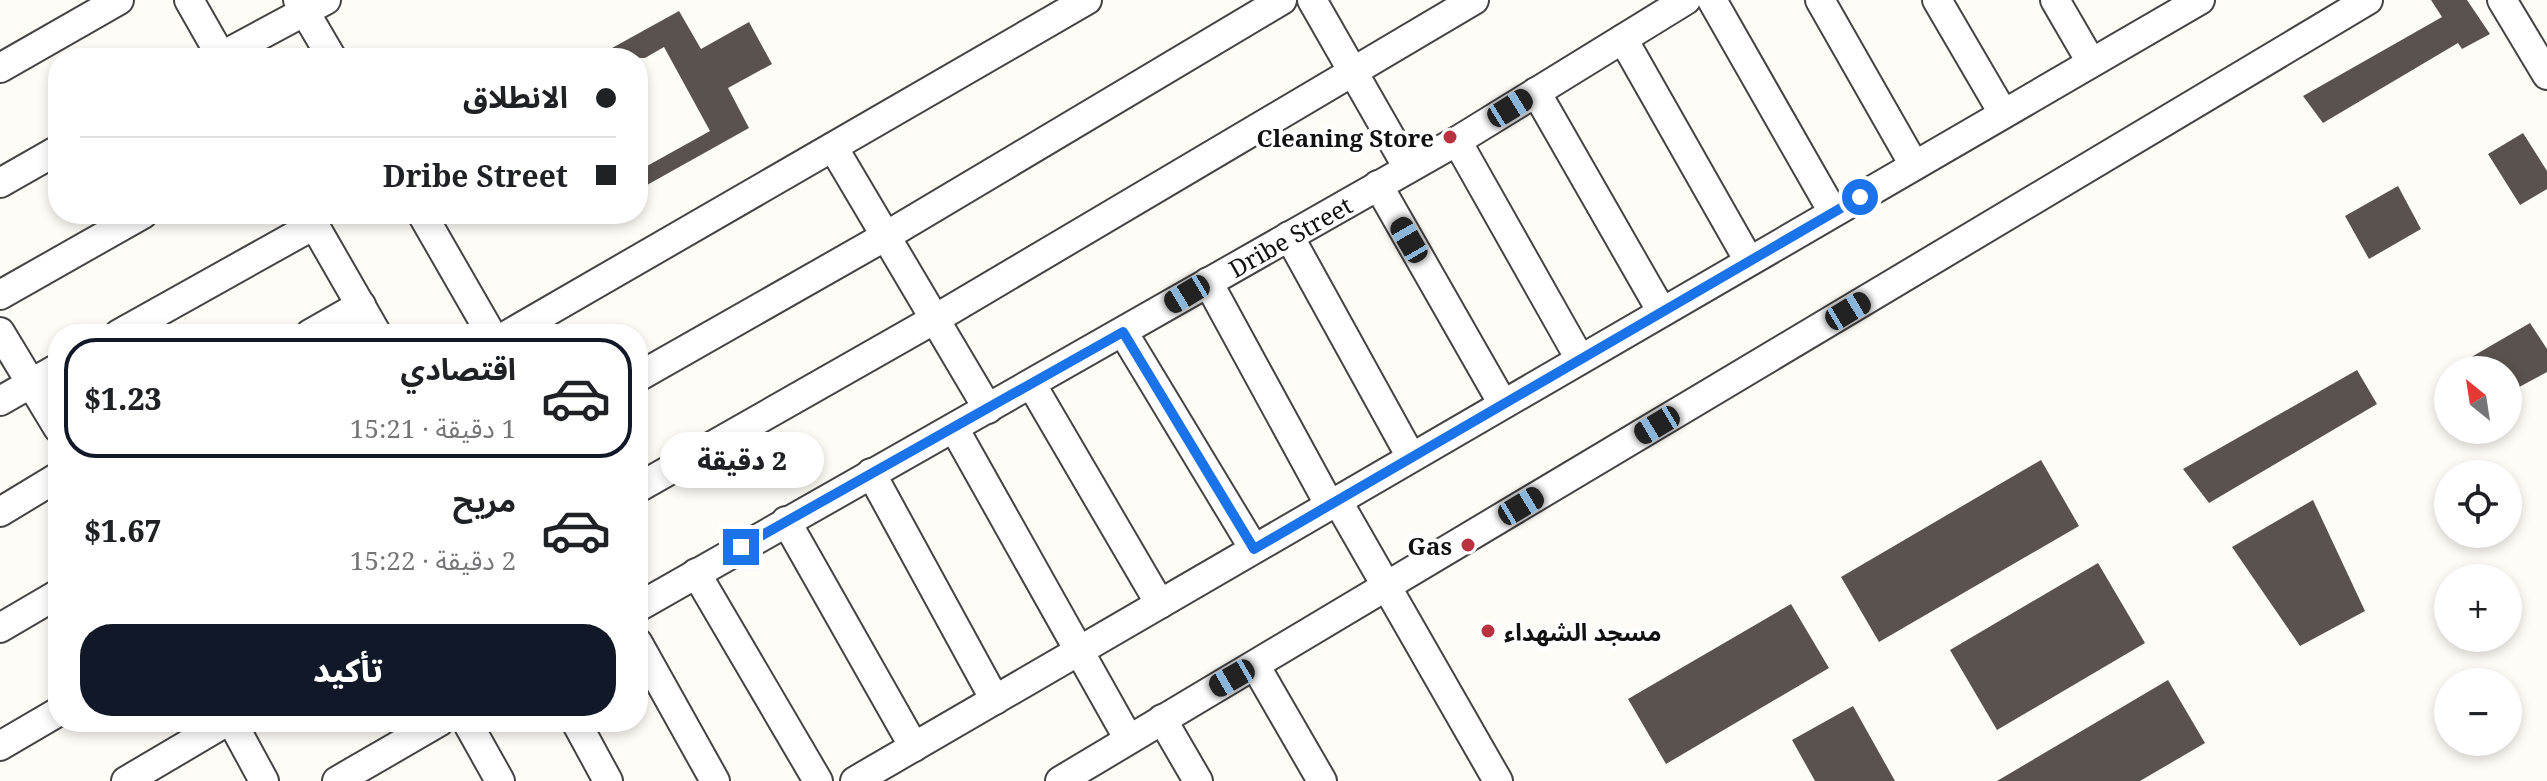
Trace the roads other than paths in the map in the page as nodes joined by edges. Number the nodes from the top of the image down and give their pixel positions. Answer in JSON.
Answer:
{"nodes":[{"id":1,"x":119,"y":0,"type":"edge"},
{"id":2,"x":189,"y":0,"type":"edge"},
{"id":3,"x":1087,"y":0,"type":"edge"},
{"id":4,"x":1282,"y":0,"type":"edge"},
{"id":5,"x":1312,"y":0,"type":"edge"},
{"id":6,"x":1474,"y":0,"type":"edge"},
{"id":7,"x":1686,"y":0,"type":"edge"},
{"id":8,"x":1712,"y":0,"type":"edge"},
{"id":9,"x":1820,"y":0,"type":"edge"},
{"id":10,"x":1937,"y":0,"type":"edge"},
{"id":11,"x":2055,"y":0,"type":"edge"},
{"id":12,"x":2502,"y":0,"type":"edge"},
{"id":13,"x":2365,"y":1,"type":"edge"},
{"id":14,"x":310,"y":4,"type":"edge"},
{"id":15,"x":2183,"y":4,"type":"edge"},
{"id":16,"x":1623,"y":39,"type":"junction"},
{"id":17,"x":215,"y":48,"type":"edge"},
{"id":18,"x":235,"y":48,"type":"edge"},
{"id":19,"x":328,"y":48,"type":"edge"},
{"id":20,"x":2091,"y":62,"type":"junction"},
{"id":21,"x":0,"y":68,"type":"edge"},
{"id":22,"x":1352,"y":70,"type":"junction"},
{"id":23,"x":2547,"y":75,"type":"edge"},
{"id":24,"x":1536,"y":92,"type":"junction"},
{"id":25,"x":2003,"y":113,"type":"junction"},
{"id":26,"x":1457,"y":141,"type":"junction"},
{"id":27,"x":833,"y":147,"type":"junction"},
{"id":28,"x":48,"y":156,"type":"edge"},
{"id":29,"x":1914,"y":165,"type":"junction"},
{"id":30,"x":1408,"y":168,"type":"junction"},
{"id":31,"x":0,"y":183,"type":"edge"},
{"id":32,"x":1378,"y":185,"type":"junction"},
{"id":33,"x":1833,"y":212,"type":"junction"},
{"id":34,"x":125,"y":224,"type":"edge"},
{"id":35,"x":303,"y":224,"type":"edge"},
{"id":36,"x":314,"y":224,"type":"edge"},
{"id":37,"x":428,"y":224,"type":"edge"},
{"id":38,"x":886,"y":236,"type":"junction"},
{"id":39,"x":1289,"y":236,"type":"junction"},
{"id":40,"x":1749,"y":261,"type":"junction"},
{"id":41,"x":1208,"y":282,"type":"junction"},
{"id":42,"x":0,"y":295,"type":"edge"},
{"id":43,"x":361,"y":305,"type":"junction"},
{"id":44,"x":1662,"y":312,"type":"junction"},
{"id":45,"x":935,"y":319,"type":"junction"},
{"id":46,"x":136,"y":324,"type":"edge"},
{"id":47,"x":328,"y":324,"type":"edge"},
{"id":48,"x":371,"y":324,"type":"edge"},
{"id":49,"x":485,"y":324,"type":"edge"},
{"id":50,"x":526,"y":324,"type":"edge"},
{"id":51,"x":0,"y":332,"type":"edge"},
{"id":52,"x":1123,"y":332,"type":"junction"},
{"id":53,"x":1580,"y":359,"type":"junction"},
{"id":54,"x":648,"y":371,"type":"edge"},
{"id":55,"x":48,"y":374,"type":"edge"},
{"id":56,"x":29,"y":384,"type":"junction"},
{"id":57,"x":1032,"y":385,"type":"junction"},
{"id":58,"x":0,"y":401,"type":"edge"},
{"id":59,"x":1503,"y":404,"type":"junction"},
{"id":60,"x":988,"y":409,"type":"junction"},
{"id":61,"x":48,"y":413,"type":"edge"},
{"id":62,"x":954,"y":428,"type":"junction"},
{"id":63,"x":1411,"y":457,"type":"junction"},
{"id":64,"x":871,"y":473,"type":"junction"},
{"id":65,"x":648,"y":482,"type":"edge"},
{"id":66,"x":48,"y":483,"type":"edge"},
{"id":67,"x":1333,"y":502,"type":"junction"},
{"id":68,"x":0,"y":512,"type":"edge"},
{"id":69,"x":786,"y":521,"type":"junction"},
{"id":70,"x":1254,"y":549,"type":"junction"},
{"id":71,"x":696,"y":573,"type":"junction"},
{"id":72,"x":1385,"y":588,"type":"junction"},
{"id":73,"x":648,"y":596,"type":"edge"},
{"id":74,"x":48,"y":600,"type":"edge"},
{"id":75,"x":1160,"y":604,"type":"junction"},
{"id":76,"x":0,"y":628,"type":"edge"},
{"id":77,"x":1079,"y":651,"type":"junction"},
{"id":78,"x":648,"y":661,"type":"edge"},
{"id":79,"x":1255,"y":665,"type":"junction"},
{"id":80,"x":995,"y":700,"type":"junction"},
{"id":81,"x":48,"y":718,"type":"edge"},
{"id":82,"x":1162,"y":719,"type":"junction"},
{"id":83,"x":212,"y":732,"type":"edge"},
{"id":84,"x":235,"y":732,"type":"edge"},
{"id":85,"x":426,"y":732,"type":"edge"},
{"id":86,"x":473,"y":732,"type":"edge"},
{"id":87,"x":581,"y":732,"type":"edge"},
{"id":88,"x":1128,"y":738,"type":"junction"},
{"id":89,"x":0,"y":746,"type":"edge"},
{"id":90,"x":914,"y":747,"type":"junction"},
{"id":91,"x":377,"y":771,"type":"edge"},
{"id":92,"x":1069,"y":779,"type":"edge"},
{"id":93,"x":126,"y":781,"type":"edge"},
{"id":94,"x":264,"y":781,"type":"edge"},
{"id":95,"x":337,"y":781,"type":"edge"},
{"id":96,"x":500,"y":781,"type":"edge"},
{"id":97,"x":608,"y":781,"type":"edge"},
{"id":98,"x":715,"y":781,"type":"edge"},
{"id":99,"x":818,"y":781,"type":"edge"},
{"id":100,"x":855,"y":781,"type":"edge"},
{"id":101,"x":1198,"y":781,"type":"edge"},
{"id":102,"x":1322,"y":781,"type":"edge"},
{"id":103,"x":1498,"y":781,"type":"edge"}],
"edges":[{"from":1,"to":21,"type":"street"},
{"from":2,"to":17,"type":"street"},
{"from":3,"to":27,"type":"street"},
{"from":4,"to":38,"type":"street"},
{"from":5,"to":22,"type":"street"},
{"from":6,"to":22,"type":"street"},
{"from":7,"to":16,"type":"street","name":"Dribe Street"},
{"from":8,"to":33,"type":"street"},
{"from":9,"to":29,"type":"street"},
{"from":10,"to":25,"type":"street"},
{"from":11,"to":20,"type":"street"},
{"from":12,"to":23,"type":"street"},
{"from":13,"to":72,"type":"street"},
{"from":14,"to":18,"type":"street"},
{"from":14,"to":19,"type":"street"},
{"from":15,"to":20,"type":"street"},
{"from":16,"to":24,"type":"street","name":"Dribe Street"},
{"from":16,"to":40,"type":"street"},
{"from":20,"to":25,"type":"street"},
{"from":22,"to":30,"type":"street"},
{"from":22,"to":45,"type":"street"},
{"from":24,"to":26,"type":"street","name":"Dribe Street"},
{"from":24,"to":44,"type":"street"},
{"from":25,"to":29,"type":"street"},
{"from":26,"to":30,"type":"street","name":"Dribe Street"},
{"from":26,"to":53,"type":"street"},
{"from":27,"to":38,"type":"street"},
{"from":27,"to":50,"type":"street"},
{"from":28,"to":31,"type":"street"},
{"from":29,"to":33,"type":"street"},
{"from":30,"to":32,"type":"street","name":"Dribe Street"},
{"from":32,"to":39,"type":"street","name":"Dribe Street"},
{"from":32,"to":59,"type":"street"},
{"from":33,"to":40,"type":"street"},
{"from":34,"to":42,"type":"street"},
{"from":35,"to":46,"type":"street"},
{"from":36,"to":43,"type":"street"},
{"from":37,"to":49,"type":"street"},
{"from":38,"to":45,"type":"street"},
{"from":38,"to":54,"type":"street"},
{"from":39,"to":41,"type":"street","name":"Dribe Street"},
{"from":39,"to":63,"type":"street"},
{"from":40,"to":44,"type":"street"},
{"from":41,"to":52,"type":"street","name":"Dribe Street"},
{"from":41,"to":67,"type":"street"},
{"from":43,"to":47,"type":"street"},
{"from":43,"to":48,"type":"street"},
{"from":44,"to":53,"type":"street"},
{"from":45,"to":60,"type":"street"},
{"from":45,"to":65,"type":"street"},
{"from":51,"to":56,"type":"street"},
{"from":52,"to":57,"type":"street","name":"Dribe Street"},
{"from":52,"to":70,"type":"street"},
{"from":53,"to":59,"type":"street"},
{"from":55,"to":56,"type":"street"},
{"from":56,"to":58,"type":"street"},
{"from":56,"to":61,"type":"street"},
{"from":57,"to":60,"type":"street","name":"Dribe Street"},
{"from":57,"to":75,"type":"street"},
{"from":59,"to":63,"type":"street"},
{"from":60,"to":62,"type":"street","name":"Dribe Street"},
{"from":62,"to":64,"type":"street","name":"Dribe Street"},
{"from":62,"to":77,"type":"street"},
{"from":63,"to":67,"type":"street"},
{"from":64,"to":69,"type":"street","name":"Dribe Street"},
{"from":64,"to":80,"type":"street"},
{"from":66,"to":68,"type":"street"},
{"from":67,"to":70,"type":"street"},
{"from":67,"to":72,"type":"street"},
{"from":69,"to":71,"type":"street","name":"Dribe Street"},
{"from":69,"to":90,"type":"street"},
{"from":70,"to":75,"type":"street"},
{"from":71,"to":73,"type":"street","name":"Dribe Street"},
{"from":71,"to":99,"type":"street"},
{"from":72,"to":79,"type":"street"},
{"from":72,"to":103,"type":"street"},
{"from":74,"to":76,"type":"street"},
{"from":75,"to":77,"type":"street"},
{"from":77,"to":80,"type":"street"},
{"from":77,"to":88,"type":"street"},
{"from":78,"to":98,"type":"street"},
{"from":79,"to":82,"type":"street"},
{"from":79,"to":102,"type":"street"},
{"from":80,"to":90,"type":"street"},
{"from":81,"to":89,"type":"street"},
{"from":82,"to":88,"type":"street"},
{"from":82,"to":101,"type":"street"},
{"from":83,"to":93,"type":"street"},
{"from":84,"to":94,"type":"street"},
{"from":85,"to":91,"type":"street"},
{"from":86,"to":96,"type":"street"},
{"from":87,"to":97,"type":"street"},
{"from":88,"to":92,"type":"street"},
{"from":90,"to":100,"type":"street"},
{"from":91,"to":95,"type":"street"}]}
